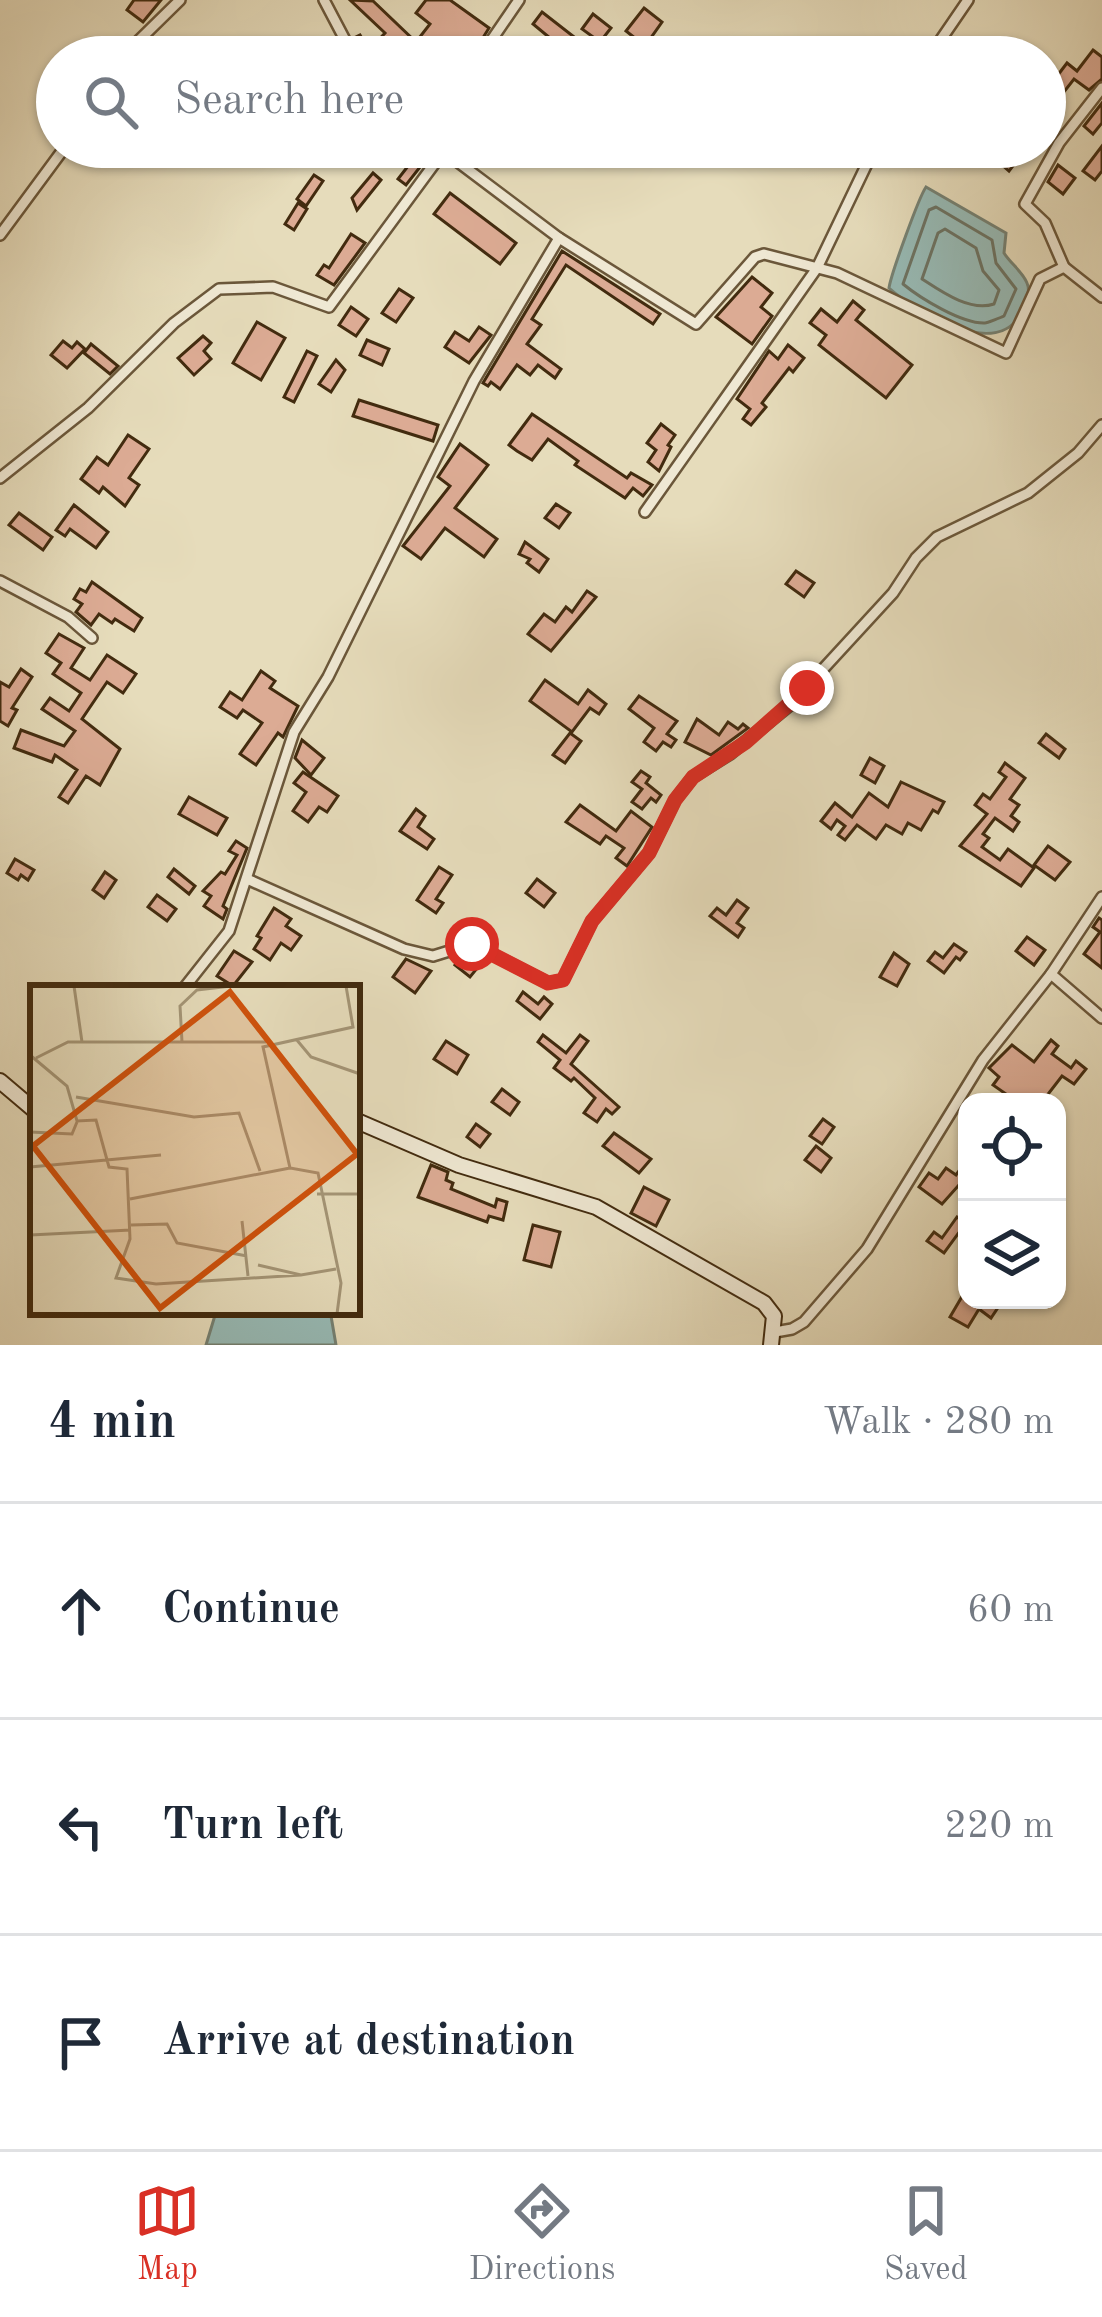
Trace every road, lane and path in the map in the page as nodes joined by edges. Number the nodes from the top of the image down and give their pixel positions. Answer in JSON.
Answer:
{"nodes":[{"id":1,"x":180,"y":0,"type":"edge"},
{"id":2,"x":324,"y":0,"type":"edge"},
{"id":3,"x":519,"y":0,"type":"edge"},
{"id":4,"x":968,"y":0,"type":"edge"},
{"id":5,"x":143,"y":36,"type":"edge"},
{"id":6,"x":343,"y":36,"type":"edge"},
{"id":7,"x":494,"y":36,"type":"edge"},
{"id":8,"x":943,"y":36,"type":"edge"},
{"id":9,"x":1102,"y":88,"type":"edge"},
{"id":10,"x":1066,"y":132,"type":"edge"},
{"id":11,"x":49,"y":168,"type":"edge"},
{"id":12,"x":428,"y":168,"type":"edge"},
{"id":13,"x":465,"y":168,"type":"edge"},
{"id":14,"x":865,"y":168,"type":"edge"},
{"id":15,"x":1044,"y":168,"type":"edge"},
{"id":16,"x":0,"y":235,"type":"edge"},
{"id":17,"x":559,"y":238,"type":"junction"},
{"id":18,"x":1064,"y":267,"type":"junction"},
{"id":19,"x":817,"y":268,"type":"junction"},
{"id":20,"x":1102,"y":297,"type":"edge"},
{"id":21,"x":1102,"y":425,"type":"edge"},
{"id":22,"x":0,"y":478,"type":"edge"},
{"id":23,"x":645,"y":512,"type":"dead end"},
{"id":24,"x":0,"y":581,"type":"edge"},
{"id":25,"x":92,"y":638,"type":"dead end"},
{"id":26,"x":247,"y":879,"type":"junction"},
{"id":27,"x":1102,"y":897,"type":"edge"},
{"id":28,"x":1051,"y":974,"type":"junction"},
{"id":29,"x":186,"y":985,"type":"edge"},
{"id":30,"x":1102,"y":1018,"type":"edge"},
{"id":31,"x":0,"y":1081,"type":"edge"},
{"id":32,"x":30,"y":1106,"type":"edge"},
{"id":33,"x":360,"y":1122,"type":"edge"},
{"id":34,"x":773,"y":1339,"type":"edge"}],
"edges":[{"from":1,"to":5,"type":"street"},
{"from":2,"to":6,"type":"street"},
{"from":3,"to":7,"type":"street"},
{"from":4,"to":8,"type":"street"},
{"from":9,"to":10,"type":"street"},
{"from":11,"to":16,"type":"street"},
{"from":12,"to":22,"type":"street"},
{"from":13,"to":17,"type":"street"},
{"from":14,"to":19,"type":"street"},
{"from":15,"to":18,"type":"street"},
{"from":17,"to":19,"type":"street"},
{"from":17,"to":26,"type":"street"},
{"from":18,"to":19,"type":"street"},
{"from":18,"to":20,"type":"street"},
{"from":19,"to":23,"type":"street"},
{"from":21,"to":26,"type":"street"},
{"from":24,"to":25,"type":"street"},
{"from":26,"to":29,"type":"street"},
{"from":27,"to":28,"type":"street"},
{"from":28,"to":30,"type":"street"},
{"from":28,"to":34,"type":"street"},
{"from":31,"to":32,"type":"main road"},
{"from":33,"to":34,"type":"main road"}]}
